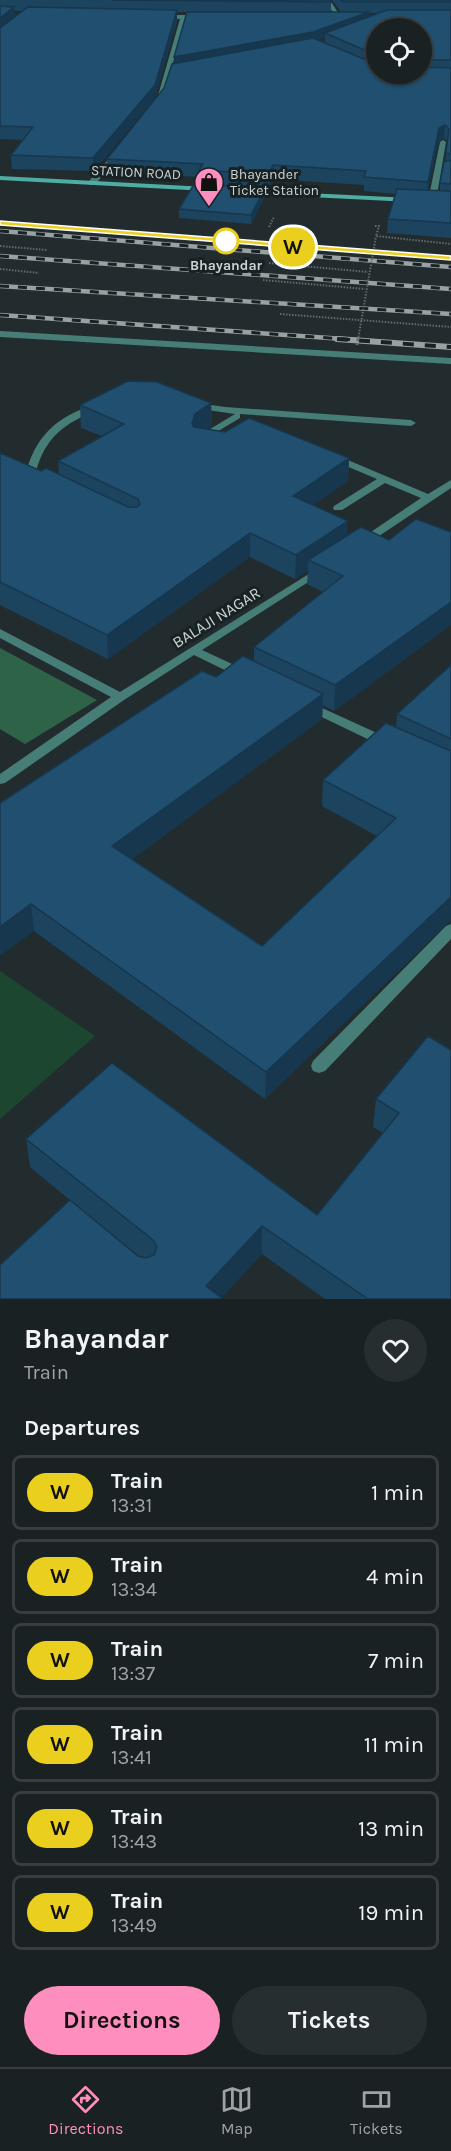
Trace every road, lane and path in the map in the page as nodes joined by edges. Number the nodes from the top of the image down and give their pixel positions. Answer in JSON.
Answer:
{"nodes":[{"id":1,"x":327,"y":0,"type":"edge"},
{"id":2,"x":150,"y":17,"type":"edge"},
{"id":3,"x":183,"y":17,"type":"junction"},
{"id":4,"x":205,"y":17,"type":"edge"},
{"id":5,"x":328,"y":18,"type":"edge"},
{"id":6,"x":340,"y":18,"type":"junction"},
{"id":7,"x":351,"y":18,"type":"edge"},
{"id":8,"x":177,"y":72,"type":"edge"},
{"id":9,"x":167,"y":74,"type":"junction"},
{"id":10,"x":154,"y":108,"type":"edge"},
{"id":11,"x":443,"y":142,"type":"edge"},
{"id":12,"x":120,"y":150,"type":"edge"},
{"id":13,"x":0,"y":178,"type":"edge"},
{"id":14,"x":92,"y":183,"type":"junction"},
{"id":15,"x":216,"y":190,"type":"edge"},
{"id":16,"x":239,"y":191,"type":"edge"},
{"id":17,"x":432,"y":201,"type":"junction"},
{"id":18,"x":441,"y":201,"type":"edge"},
{"id":19,"x":379,"y":226,"type":"dead end"},
{"id":20,"x":376,"y":236,"type":"junction"},
{"id":21,"x":451,"y":244,"type":"edge"},
{"id":22,"x":0,"y":246,"type":"edge"},
{"id":23,"x":47,"y":250,"type":"dead end"},
{"id":24,"x":269,"y":263,"type":"dead end"},
{"id":25,"x":0,"y":269,"type":"edge"},
{"id":26,"x":368,"y":272,"type":"junction"},
{"id":27,"x":39,"y":273,"type":"dead end"},
{"id":28,"x":262,"y":280,"type":"dead end"},
{"id":29,"x":365,"y":289,"type":"junction"},
{"id":30,"x":280,"y":314,"type":"dead end"},
{"id":31,"x":360,"y":321,"type":"junction"},
{"id":32,"x":451,"y":327,"type":"edge"},
{"id":33,"x":0,"y":334,"type":"edge"},
{"id":34,"x":357,"y":345,"type":"dead end"},
{"id":35,"x":451,"y":361,"type":"edge"},
{"id":36,"x":103,"y":404,"type":"edge"},
{"id":37,"x":190,"y":405,"type":"edge"},
{"id":38,"x":225,"y":410,"type":"junction"},
{"id":39,"x":237,"y":416,"type":"junction"},
{"id":40,"x":254,"y":423,"type":"edge"},
{"id":41,"x":411,"y":423,"type":"dead end"},
{"id":42,"x":209,"y":447,"type":"edge"},
{"id":43,"x":329,"y":455,"type":"edge"},
{"id":44,"x":384,"y":479,"type":"junction"},
{"id":45,"x":451,"y":483,"type":"edge"},
{"id":46,"x":51,"y":486,"type":"edge"},
{"id":47,"x":429,"y":498,"type":"junction"},
{"id":48,"x":338,"y":508,"type":"dead end"},
{"id":49,"x":353,"y":548,"type":"edge"},
{"id":50,"x":334,"y":561,"type":"edge"},
{"id":51,"x":0,"y":633,"type":"edge"},
{"id":52,"x":194,"y":651,"type":"junction"},
{"id":53,"x":258,"y":681,"type":"edge"},
{"id":54,"x":120,"y":697,"type":"junction"},
{"id":55,"x":301,"y":702,"type":"edge"},
{"id":56,"x":398,"y":748,"type":"edge"},
{"id":57,"x":0,"y":780,"type":"edge"},
{"id":58,"x":451,"y":930,"type":"edge"},
{"id":59,"x":319,"y":1066,"type":"dead end"}],
"edges":[{"from":1,"to":6,"type":"street"},
{"from":2,"to":3,"type":"street"},
{"from":3,"to":4,"type":"street"},
{"from":3,"to":9,"type":"street"},
{"from":5,"to":6,"type":"street"},
{"from":6,"to":7,"type":"street"},
{"from":8,"to":9,"type":"street"},
{"from":9,"to":10,"type":"street"},
{"from":11,"to":17,"type":"street"},
{"from":12,"to":14,"type":"street"},
{"from":13,"to":14,"type":"main road","name":"STATION ROAD"},
{"from":14,"to":15,"type":"main road","name":"STATION ROAD"},
{"from":16,"to":17,"type":"main road"},
{"from":17,"to":18,"type":"main road"},
{"from":19,"to":20,"type":"path"},
{"from":20,"to":21,"type":"path"},
{"from":20,"to":26,"type":"path","bridge":true},
{"from":22,"to":23,"type":"path"},
{"from":24,"to":26,"type":"path"},
{"from":25,"to":27,"type":"path"},
{"from":26,"to":29,"type":"path","bridge":true},
{"from":28,"to":29,"type":"path"},
{"from":29,"to":31,"type":"path","bridge":true},
{"from":30,"to":31,"type":"path"},
{"from":31,"to":32,"type":"path"},
{"from":31,"to":34,"type":"path","bridge":true},
{"from":33,"to":35,"type":"street"},
{"from":36,"to":46,"type":"street"},
{"from":37,"to":38,"type":"street"},
{"from":38,"to":39,"type":"street"},
{"from":38,"to":41,"type":"street"},
{"from":39,"to":40,"type":"street"},
{"from":39,"to":42,"type":"street"},
{"from":43,"to":44,"type":"street"},
{"from":44,"to":47,"type":"street"},
{"from":44,"to":48,"type":"street"},
{"from":45,"to":47,"type":"street"},
{"from":47,"to":49,"type":"street"},
{"from":50,"to":52,"type":"street","name":"BALAJI NAGAR"},
{"from":51,"to":54,"type":"street"},
{"from":52,"to":53,"type":"street"},
{"from":52,"to":54,"type":"street","name":"BALAJI NAGAR"},
{"from":54,"to":57,"type":"street","name":"BALAJI NAGAR"},
{"from":55,"to":56,"type":"street"},
{"from":58,"to":59,"type":"street"}]}
